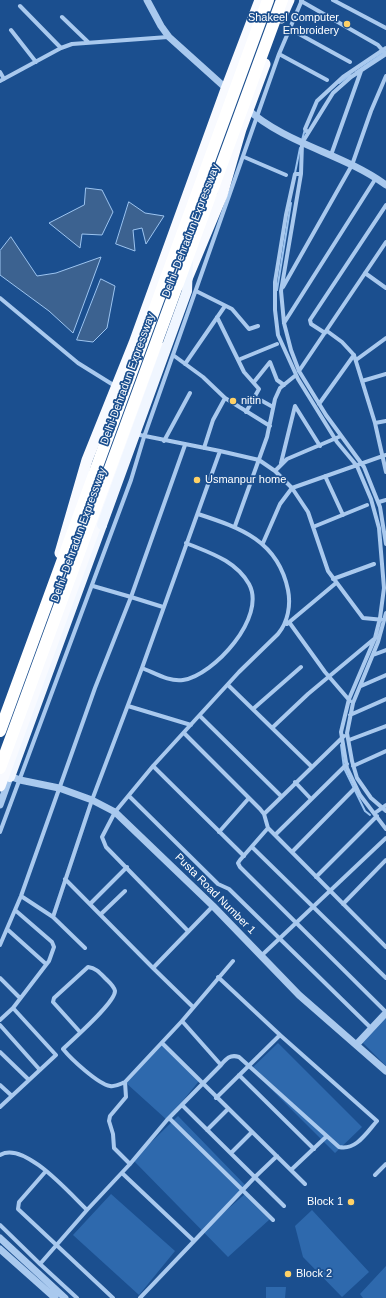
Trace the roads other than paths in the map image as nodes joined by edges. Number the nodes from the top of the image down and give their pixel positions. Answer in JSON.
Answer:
{"nodes":[{"id":1,"x":147,"y":0,"type":"edge"},
{"id":2,"x":260,"y":0,"type":"edge"},
{"id":3,"x":268,"y":0,"type":"edge"},
{"id":4,"x":282,"y":0,"type":"edge"},
{"id":5,"x":289,"y":0,"type":"edge"},
{"id":6,"x":333,"y":0,"type":"edge"},
{"id":7,"x":301,"y":1,"type":"edge"},
{"id":8,"x":20,"y":6,"type":"dead end"},
{"id":9,"x":62,"y":17,"type":"dead end"},
{"id":10,"x":386,"y":28,"type":"edge"},
{"id":11,"x":290,"y":29,"type":"junction"},
{"id":12,"x":11,"y":30,"type":"dead end"},
{"id":13,"x":169,"y":36,"type":"junction"},
{"id":14,"x":88,"y":42,"type":"junction"},
{"id":15,"x":61,"y":48,"type":"junction"},
{"id":16,"x":385,"y":51,"type":"edge"},
{"id":17,"x":279,"y":54,"type":"junction"},
{"id":18,"x":36,"y":62,"type":"junction"},
{"id":19,"x":350,"y":62,"type":"dead end"},
{"id":20,"x":362,"y":70,"type":"junction"},
{"id":21,"x":0,"y":72,"type":"edge"},
{"id":22,"x":386,"y":76,"type":"edge"},
{"id":23,"x":2,"y":80,"type":"edge"},
{"id":24,"x":327,"y":80,"type":"dead end"},
{"id":25,"x":226,"y":89,"type":"junction"},
{"id":26,"x":253,"y":113,"type":"junction"},
{"id":27,"x":308,"y":133,"type":"junction"},
{"id":28,"x":300,"y":143,"type":"junction"},
{"id":29,"x":331,"y":155,"type":"junction"},
{"id":30,"x":244,"y":157,"type":"junction"},
{"id":31,"x":352,"y":165,"type":"junction"},
{"id":32,"x":286,"y":174,"type":"dead end"},
{"id":33,"x":298,"y":174,"type":"junction"},
{"id":34,"x":376,"y":178,"type":"junction"},
{"id":35,"x":385,"y":182,"type":"edge"},
{"id":36,"x":386,"y":205,"type":"edge"},
{"id":37,"x":386,"y":242,"type":"edge"},
{"id":38,"x":365,"y":273,"type":"junction"},
{"id":39,"x":385,"y":286,"type":"edge"},
{"id":40,"x":196,"y":290,"type":"junction"},
{"id":41,"x":281,"y":291,"type":"junction"},
{"id":42,"x":0,"y":298,"type":"edge"},
{"id":43,"x":225,"y":306,"type":"junction"},
{"id":44,"x":217,"y":317,"type":"junction"},
{"id":45,"x":284,"y":324,"type":"junction"},
{"id":46,"x":258,"y":326,"type":"dead end"},
{"id":47,"x":326,"y":332,"type":"junction"},
{"id":48,"x":386,"y":338,"type":"edge"},
{"id":49,"x":277,"y":344,"type":"dead end"},
{"id":50,"x":173,"y":355,"type":"junction"},
{"id":51,"x":354,"y":355,"type":"junction"},
{"id":52,"x":238,"y":360,"type":"junction"},
{"id":53,"x":356,"y":360,"type":"junction"},
{"id":54,"x":185,"y":364,"type":"junction"},
{"id":55,"x":297,"y":373,"type":"junction"},
{"id":56,"x":386,"y":374,"type":"edge"},
{"id":57,"x":362,"y":381,"type":"junction"},
{"id":58,"x":254,"y":382,"type":"junction"},
{"id":59,"x":284,"y":385,"type":"junction"},
{"id":60,"x":117,"y":387,"type":"junction"},
{"id":61,"x":190,"y":393,"type":"dead end"},
{"id":62,"x":144,"y":394,"type":"junction"},
{"id":63,"x":256,"y":397,"type":"junction"},
{"id":64,"x":225,"y":398,"type":"junction"},
{"id":65,"x":319,"y":404,"type":"junction"},
{"id":66,"x":272,"y":407,"type":"junction"},
{"id":67,"x":246,"y":412,"type":"junction"},
{"id":68,"x":386,"y":421,"type":"edge"},
{"id":69,"x":375,"y":424,"type":"junction"},
{"id":70,"x":270,"y":426,"type":"junction"},
{"id":71,"x":130,"y":432,"type":"junction"},
{"id":72,"x":341,"y":436,"type":"junction"},
{"id":73,"x":144,"y":437,"type":"junction"},
{"id":74,"x":335,"y":439,"type":"junction"},
{"id":75,"x":164,"y":441,"type":"junction"},
{"id":76,"x":185,"y":445,"type":"junction"},
{"id":77,"x":320,"y":446,"type":"junction"},
{"id":78,"x":204,"y":448,"type":"junction"},
{"id":79,"x":220,"y":451,"type":"junction"},
{"id":80,"x":384,"y":456,"type":"edge"},
{"id":81,"x":259,"y":460,"type":"junction"},
{"id":82,"x":362,"y":462,"type":"junction"},
{"id":83,"x":281,"y":464,"type":"junction"},
{"id":84,"x":356,"y":464,"type":"junction"},
{"id":85,"x":275,"y":471,"type":"junction"},
{"id":86,"x":386,"y":472,"type":"edge"},
{"id":87,"x":325,"y":476,"type":"junction"},
{"id":88,"x":80,"y":486,"type":"junction"},
{"id":89,"x":292,"y":488,"type":"junction"},
{"id":90,"x":107,"y":496,"type":"junction"},
{"id":91,"x":386,"y":500,"type":"edge"},
{"id":92,"x":379,"y":502,"type":"junction"},
{"id":93,"x":367,"y":505,"type":"dead end"},
{"id":94,"x":198,"y":514,"type":"junction"},
{"id":95,"x":343,"y":515,"type":"junction"},
{"id":96,"x":235,"y":526,"type":"junction"},
{"id":97,"x":313,"y":527,"type":"junction"},
{"id":98,"x":186,"y":543,"type":"junction"},
{"id":99,"x":263,"y":544,"type":"junction"},
{"id":100,"x":386,"y":544,"type":"edge"},
{"id":101,"x":374,"y":564,"type":"dead end"},
{"id":102,"x":335,"y":581,"type":"junction"},
{"id":103,"x":93,"y":586,"type":"junction"},
{"id":104,"x":131,"y":597,"type":"junction"},
{"id":105,"x":163,"y":607,"type":"junction"},
{"id":106,"x":386,"y":613,"type":"edge"},
{"id":107,"x":380,"y":621,"type":"junction"},
{"id":108,"x":289,"y":622,"type":"junction"},
{"id":109,"x":282,"y":629,"type":"junction"},
{"id":110,"x":377,"y":637,"type":"junction"},
{"id":111,"x":386,"y":650,"type":"edge"},
{"id":112,"x":373,"y":656,"type":"junction"},
{"id":113,"x":301,"y":667,"type":"dead end"},
{"id":114,"x":142,"y":668,"type":"junction"},
{"id":115,"x":386,"y":675,"type":"edge"},
{"id":116,"x":329,"y":676,"type":"junction"},
{"id":117,"x":228,"y":685,"type":"junction"},
{"id":118,"x":361,"y":686,"type":"junction"},
{"id":119,"x":349,"y":699,"type":"junction"},
{"id":120,"x":386,"y":699,"type":"edge"},
{"id":121,"x":353,"y":703,"type":"junction"},
{"id":122,"x":128,"y":706,"type":"junction"},
{"id":123,"x":253,"y":709,"type":"junction"},
{"id":124,"x":350,"y":715,"type":"junction"},
{"id":125,"x":200,"y":716,"type":"junction"},
{"id":126,"x":0,"y":721,"type":"edge"},
{"id":127,"x":191,"y":725,"type":"junction"},
{"id":128,"x":386,"y":726,"type":"edge"},
{"id":129,"x":272,"y":728,"type":"junction"},
{"id":130,"x":0,"y":731,"type":"edge"},
{"id":131,"x":184,"y":733,"type":"junction"},
{"id":132,"x":347,"y":733,"type":"junction"},
{"id":133,"x":342,"y":738,"type":"junction"},
{"id":134,"x":349,"y":740,"type":"junction"},
{"id":135,"x":386,"y":751,"type":"edge"},
{"id":136,"x":346,"y":764,"type":"junction"},
{"id":137,"x":153,"y":766,"type":"junction"},
{"id":138,"x":311,"y":766,"type":"junction"},
{"id":139,"x":353,"y":766,"type":"junction"},
{"id":140,"x":8,"y":775,"type":"edge"},
{"id":141,"x":296,"y":782,"type":"junction"},
{"id":142,"x":0,"y":786,"type":"edge"},
{"id":143,"x":59,"y":788,"type":"junction"},
{"id":144,"x":356,"y":788,"type":"junction"},
{"id":145,"x":129,"y":796,"type":"junction"},
{"id":146,"x":281,"y":796,"type":"junction"},
{"id":147,"x":249,"y":798,"type":"junction"},
{"id":148,"x":311,"y":799,"type":"junction"},
{"id":149,"x":92,"y":800,"type":"junction"},
{"id":150,"x":0,"y":805,"type":"edge"},
{"id":151,"x":385,"y":808,"type":"edge"},
{"id":152,"x":115,"y":812,"type":"junction"},
{"id":153,"x":264,"y":814,"type":"junction"},
{"id":154,"x":376,"y":815,"type":"junction"},
{"id":155,"x":268,"y":828,"type":"junction"},
{"id":156,"x":386,"y":829,"type":"edge"},
{"id":157,"x":0,"y":832,"type":"edge"},
{"id":158,"x":219,"y":832,"type":"junction"},
{"id":159,"x":275,"y":835,"type":"junction"},
{"id":160,"x":386,"y":838,"type":"edge"},
{"id":161,"x":252,"y":847,"type":"junction"},
{"id":162,"x":292,"y":852,"type":"junction"},
{"id":163,"x":244,"y":856,"type":"junction"},
{"id":164,"x":386,"y":860,"type":"edge"},
{"id":165,"x":127,"y":867,"type":"junction"},
{"id":166,"x":316,"y":877,"type":"junction"},
{"id":167,"x":66,"y":879,"type":"junction"},
{"id":168,"x":125,"y":891,"type":"dead end"},
{"id":169,"x":330,"y":891,"type":"junction"},
{"id":170,"x":21,"y":896,"type":"junction"},
{"id":171,"x":90,"y":904,"type":"junction"},
{"id":172,"x":343,"y":904,"type":"junction"},
{"id":173,"x":213,"y":906,"type":"junction"},
{"id":174,"x":313,"y":907,"type":"junction"},
{"id":175,"x":15,"y":910,"type":"junction"},
{"id":176,"x":101,"y":914,"type":"junction"},
{"id":177,"x":53,"y":917,"type":"junction"},
{"id":178,"x":295,"y":922,"type":"junction"},
{"id":179,"x":7,"y":929,"type":"junction"},
{"id":180,"x":188,"y":931,"type":"junction"},
{"id":181,"x":279,"y":938,"type":"junction"},
{"id":182,"x":0,"y":945,"type":"edge"},
{"id":183,"x":386,"y":947,"type":"edge"},
{"id":184,"x":85,"y":948,"type":"dead end"},
{"id":185,"x":261,"y":956,"type":"junction"},
{"id":186,"x":233,"y":960,"type":"dead end"},
{"id":187,"x":46,"y":964,"type":"junction"},
{"id":188,"x":153,"y":968,"type":"junction"},
{"id":189,"x":218,"y":977,"type":"junction"},
{"id":190,"x":0,"y":978,"type":"edge"},
{"id":191,"x":386,"y":978,"type":"edge"},
{"id":192,"x":20,"y":998,"type":"junction"},
{"id":193,"x":193,"y":1007,"type":"junction"},
{"id":194,"x":13,"y":1008,"type":"junction"},
{"id":195,"x":386,"y":1012,"type":"edge"},
{"id":196,"x":0,"y":1020,"type":"edge"},
{"id":197,"x":182,"y":1021,"type":"junction"},
{"id":198,"x":0,"y":1024,"type":"edge"},
{"id":199,"x":371,"y":1028,"type":"junction"},
{"id":200,"x":80,"y":1032,"type":"junction"},
{"id":201,"x":280,"y":1035,"type":"junction"},
{"id":202,"x":162,"y":1043,"type":"junction"},
{"id":203,"x":356,"y":1045,"type":"junction"},
{"id":204,"x":63,"y":1049,"type":"junction"},
{"id":205,"x":0,"y":1052,"type":"edge"},
{"id":206,"x":56,"y":1055,"type":"junction"},
{"id":207,"x":220,"y":1065,"type":"junction"},
{"id":208,"x":248,"y":1065,"type":"junction"},
{"id":209,"x":40,"y":1070,"type":"junction"},
{"id":210,"x":386,"y":1071,"type":"edge"},
{"id":211,"x":239,"y":1075,"type":"junction"},
{"id":212,"x":29,"y":1080,"type":"junction"},
{"id":213,"x":125,"y":1082,"type":"junction"},
{"id":214,"x":202,"y":1084,"type":"junction"},
{"id":215,"x":0,"y":1085,"type":"edge"},
{"id":216,"x":12,"y":1096,"type":"junction"},
{"id":217,"x":216,"y":1098,"type":"junction"},
{"id":218,"x":182,"y":1104,"type":"junction"},
{"id":219,"x":0,"y":1107,"type":"edge"},
{"id":220,"x":228,"y":1109,"type":"junction"},
{"id":221,"x":169,"y":1118,"type":"junction"},
{"id":222,"x":207,"y":1130,"type":"junction"},
{"id":223,"x":252,"y":1132,"type":"junction"},
{"id":224,"x":327,"y":1136,"type":"junction"},
{"id":225,"x":314,"y":1149,"type":"junction"},
{"id":226,"x":231,"y":1153,"type":"junction"},
{"id":227,"x":0,"y":1155,"type":"edge"},
{"id":228,"x":276,"y":1156,"type":"junction"},
{"id":229,"x":130,"y":1164,"type":"junction"},
{"id":230,"x":386,"y":1164,"type":"edge"},
{"id":231,"x":291,"y":1170,"type":"junction"},
{"id":232,"x":46,"y":1172,"type":"junction"},
{"id":233,"x":122,"y":1173,"type":"junction"},
{"id":234,"x":375,"y":1175,"type":"dead end"},
{"id":235,"x":254,"y":1176,"type":"junction"},
{"id":236,"x":305,"y":1184,"type":"dead end"},
{"id":237,"x":243,"y":1189,"type":"junction"},
{"id":238,"x":284,"y":1206,"type":"dead end"},
{"id":239,"x":87,"y":1210,"type":"junction"},
{"id":240,"x":273,"y":1220,"type":"dead end"},
{"id":241,"x":0,"y":1225,"type":"edge"},
{"id":242,"x":0,"y":1238,"type":"edge"},
{"id":243,"x":194,"y":1241,"type":"junction"},
{"id":244,"x":57,"y":1245,"type":"junction"},
{"id":245,"x":0,"y":1249,"type":"edge"},
{"id":246,"x":40,"y":1264,"type":"junction"},
{"id":247,"x":54,"y":1298,"type":"edge"},
{"id":248,"x":64,"y":1298,"type":"edge"},
{"id":249,"x":77,"y":1298,"type":"edge"},
{"id":250,"x":113,"y":1298,"type":"edge"},
{"id":251,"x":140,"y":1298,"type":"edge"}],
"edges":[{"from":1,"to":13,"type":"street"},
{"from":2,"to":25,"type":"highway","name":"Delhi–Dehradun Expressway"},
{"from":3,"to":130,"type":"highway","name":"Delhi-Dehradun Expressway","bridge":true},
{"from":4,"to":140,"type":"highway","name":"Delhi-Dehradun Expressway","bridge":true},
{"from":5,"to":26,"type":"highway","name":"Delhi–Dehradun Expressway"},
{"from":6,"to":10,"type":"street"},
{"from":7,"to":11,"type":"street"},
{"from":7,"to":16,"type":"street"},
{"from":8,"to":15,"type":"street"},
{"from":9,"to":14,"type":"street"},
{"from":11,"to":17,"type":"street"},
{"from":11,"to":19,"type":"street"},
{"from":12,"to":18,"type":"street"},
{"from":13,"to":14,"type":"street"},
{"from":13,"to":25,"type":"street"},
{"from":14,"to":15,"type":"street"},
{"from":15,"to":18,"type":"street"},
{"from":16,"to":20,"type":"street"},
{"from":16,"to":27,"type":"street"},
{"from":17,"to":24,"type":"street"},
{"from":17,"to":26,"type":"street"},
{"from":18,"to":23,"type":"street"},
{"from":20,"to":27,"type":"street"},
{"from":20,"to":29,"type":"street"},
{"from":21,"to":23,"type":"street"},
{"from":22,"to":31,"type":"street"},
{"from":25,"to":26,"type":"street"},
{"from":25,"to":60,"type":"highway","name":"Delhi–Dehradun Expressway"},
{"from":26,"to":28,"type":"street"},
{"from":26,"to":30,"type":"street"},
{"from":26,"to":62,"type":"highway","name":"Delhi–Dehradun Expressway"},
{"from":27,"to":28,"type":"street"},
{"from":28,"to":29,"type":"street"},
{"from":28,"to":33,"type":"street"},
{"from":29,"to":31,"type":"street"},
{"from":30,"to":32,"type":"street"},
{"from":30,"to":40,"type":"street"},
{"from":31,"to":34,"type":"street"},
{"from":31,"to":41,"type":"street"},
{"from":33,"to":41,"type":"street"},
{"from":33,"to":55,"type":"street"},
{"from":34,"to":35,"type":"street"},
{"from":34,"to":45,"type":"street"},
{"from":36,"to":47,"type":"street"},
{"from":37,"to":38,"type":"street"},
{"from":38,"to":39,"type":"street"},
{"from":38,"to":47,"type":"street"},
{"from":40,"to":43,"type":"street"},
{"from":40,"to":50,"type":"street"},
{"from":41,"to":45,"type":"street"},
{"from":42,"to":60,"type":"street"},
{"from":43,"to":44,"type":"street"},
{"from":43,"to":46,"type":"street"},
{"from":44,"to":52,"type":"street"},
{"from":44,"to":54,"type":"street"},
{"from":45,"to":55,"type":"street"},
{"from":47,"to":51,"type":"street"},
{"from":47,"to":55,"type":"street"},
{"from":48,"to":53,"type":"street"},
{"from":49,"to":52,"type":"street"},
{"from":50,"to":54,"type":"street"},
{"from":50,"to":73,"type":"street"},
{"from":51,"to":53,"type":"street"},
{"from":51,"to":65,"type":"street"},
{"from":52,"to":58,"type":"street"},
{"from":53,"to":57,"type":"street"},
{"from":54,"to":64,"type":"street"},
{"from":55,"to":59,"type":"street"},
{"from":55,"to":65,"type":"street"},
{"from":55,"to":74,"type":"street"},
{"from":56,"to":57,"type":"street"},
{"from":57,"to":69,"type":"street"},
{"from":58,"to":59,"type":"street"},
{"from":58,"to":63,"type":"street"},
{"from":59,"to":66,"type":"street"},
{"from":60,"to":62,"type":"street"},
{"from":60,"to":88,"type":"highway","name":"Delhi–Dehradun Expressway"},
{"from":61,"to":75,"type":"street"},
{"from":62,"to":71,"type":"highway","name":"Delhi–Dehradun Expressway"},
{"from":63,"to":66,"type":"street"},
{"from":63,"to":67,"type":"street"},
{"from":64,"to":67,"type":"street"},
{"from":64,"to":78,"type":"street"},
{"from":65,"to":72,"type":"street"},
{"from":66,"to":70,"type":"street"},
{"from":67,"to":70,"type":"street"},
{"from":68,"to":69,"type":"street"},
{"from":69,"to":80,"type":"street"},
{"from":70,"to":81,"type":"street"},
{"from":71,"to":73,"type":"street"},
{"from":71,"to":90,"type":"highway","name":"Delhi–Dehradun Expressway"},
{"from":72,"to":74,"type":"street"},
{"from":72,"to":82,"type":"street"},
{"from":73,"to":75,"type":"street"},
{"from":73,"to":103,"type":"street"},
{"from":74,"to":77,"type":"street"},
{"from":74,"to":84,"type":"street"},
{"from":75,"to":76,"type":"street"},
{"from":76,"to":78,"type":"street"},
{"from":76,"to":104,"type":"street"},
{"from":77,"to":83,"type":"street"},
{"from":77,"to":83,"type":"street"},
{"from":78,"to":79,"type":"street"},
{"from":79,"to":81,"type":"street"},
{"from":79,"to":94,"type":"street"},
{"from":80,"to":82,"type":"street"},
{"from":80,"to":86,"type":"street"},
{"from":81,"to":85,"type":"street"},
{"from":81,"to":96,"type":"street"},
{"from":82,"to":84,"type":"street"},
{"from":82,"to":92,"type":"street"},
{"from":83,"to":85,"type":"street"},
{"from":84,"to":87,"type":"street"},
{"from":84,"to":107,"type":"street"},
{"from":85,"to":89,"type":"street"},
{"from":87,"to":89,"type":"street"},
{"from":87,"to":95,"type":"street"},
{"from":88,"to":90,"type":"street"},
{"from":88,"to":126,"type":"highway","name":"Delhi–Dehradun Expressway"},
{"from":89,"to":97,"type":"street"},
{"from":89,"to":99,"type":"street"},
{"from":90,"to":140,"type":"highway","name":"Delhi–Dehradun Expressway"},
{"from":91,"to":92,"type":"street"},
{"from":92,"to":100,"type":"street"},
{"from":93,"to":95,"type":"street"},
{"from":94,"to":96,"type":"street"},
{"from":94,"to":98,"type":"street"},
{"from":95,"to":97,"type":"street"},
{"from":96,"to":99,"type":"street"},
{"from":97,"to":102,"type":"street"},
{"from":98,"to":105,"type":"street"},
{"from":98,"to":114,"type":"street"},
{"from":99,"to":109,"type":"street"},
{"from":101,"to":102,"type":"street"},
{"from":102,"to":107,"type":"street"},
{"from":102,"to":108,"type":"street"},
{"from":103,"to":104,"type":"street"},
{"from":103,"to":140,"type":"street"},
{"from":104,"to":105,"type":"street"},
{"from":104,"to":143,"type":"street"},
{"from":105,"to":114,"type":"street"},
{"from":106,"to":107,"type":"street"},
{"from":107,"to":110,"type":"street"},
{"from":107,"to":110,"type":"street"},
{"from":108,"to":109,"type":"street"},
{"from":108,"to":116,"type":"street"},
{"from":109,"to":117,"type":"street"},
{"from":110,"to":112,"type":"street"},
{"from":110,"to":116,"type":"street"},
{"from":110,"to":119,"type":"street"},
{"from":111,"to":112,"type":"street"},
{"from":112,"to":118,"type":"street"},
{"from":113,"to":123,"type":"street"},
{"from":114,"to":122,"type":"street"},
{"from":115,"to":118,"type":"street"},
{"from":116,"to":119,"type":"street"},
{"from":116,"to":129,"type":"street"},
{"from":117,"to":123,"type":"street"},
{"from":117,"to":125,"type":"street"},
{"from":118,"to":121,"type":"street"},
{"from":119,"to":121,"type":"street"},
{"from":119,"to":133,"type":"street"},
{"from":120,"to":124,"type":"street"},
{"from":121,"to":124,"type":"street"},
{"from":122,"to":127,"type":"street"},
{"from":122,"to":149,"type":"street"},
{"from":123,"to":129,"type":"street"},
{"from":124,"to":132,"type":"street"},
{"from":125,"to":127,"type":"street"},
{"from":125,"to":146,"type":"street"},
{"from":127,"to":131,"type":"street"},
{"from":128,"to":134,"type":"street"},
{"from":129,"to":138,"type":"street"},
{"from":131,"to":137,"type":"street"},
{"from":131,"to":147,"type":"street"},
{"from":132,"to":133,"type":"street"},
{"from":132,"to":134,"type":"street"},
{"from":133,"to":136,"type":"street"},
{"from":133,"to":138,"type":"street"},
{"from":134,"to":139,"type":"street"},
{"from":135,"to":139,"type":"street"},
{"from":136,"to":144,"type":"street"},
{"from":136,"to":148,"type":"street"},
{"from":137,"to":145,"type":"street"},
{"from":137,"to":158,"type":"street"},
{"from":138,"to":141,"type":"street"},
{"from":139,"to":151,"type":"street"},
{"from":140,"to":142,"type":"highway","name":"Delhi–Dehradun Expressway"},
{"from":140,"to":143,"type":"street","name":"Pusta Road Number 1"},
{"from":140,"to":150,"type":"street"},
{"from":140,"to":157,"type":"street"},
{"from":141,"to":146,"type":"street"},
{"from":141,"to":148,"type":"street"},
{"from":143,"to":149,"type":"street","name":"Pusta Road Number 1"},
{"from":143,"to":170,"type":"street"},
{"from":144,"to":154,"type":"street"},
{"from":144,"to":162,"type":"street"},
{"from":145,"to":152,"type":"street"},
{"from":145,"to":181,"type":"street"},
{"from":146,"to":153,"type":"street"},
{"from":147,"to":153,"type":"street"},
{"from":147,"to":158,"type":"street"},
{"from":148,"to":159,"type":"street"},
{"from":149,"to":152,"type":"street","name":"Pusta Road Number 1"},
{"from":149,"to":167,"type":"street"},
{"from":151,"to":154,"type":"street"},
{"from":152,"to":165,"type":"street"},
{"from":152,"to":173,"type":"street","name":"Pusta Road Number 1"},
{"from":153,"to":155,"type":"street"},
{"from":154,"to":156,"type":"street"},
{"from":154,"to":166,"type":"street"},
{"from":155,"to":159,"type":"street"},
{"from":155,"to":161,"type":"street"},
{"from":158,"to":163,"type":"street"},
{"from":159,"to":162,"type":"street"},
{"from":160,"to":169,"type":"street"},
{"from":161,"to":163,"type":"street"},
{"from":161,"to":174,"type":"street"},
{"from":162,"to":166,"type":"street"},
{"from":163,"to":178,"type":"street"},
{"from":164,"to":172,"type":"street"},
{"from":165,"to":171,"type":"street"},
{"from":165,"to":180,"type":"street"},
{"from":166,"to":169,"type":"street"},
{"from":167,"to":171,"type":"street"},
{"from":167,"to":177,"type":"street"},
{"from":168,"to":176,"type":"street"},
{"from":169,"to":172,"type":"street"},
{"from":169,"to":174,"type":"street"},
{"from":170,"to":175,"type":"street"},
{"from":170,"to":177,"type":"street"},
{"from":171,"to":176,"type":"street"},
{"from":172,"to":183,"type":"street"},
{"from":173,"to":180,"type":"street"},
{"from":173,"to":185,"type":"street","name":"Pusta Road Number 1"},
{"from":174,"to":178,"type":"street"},
{"from":174,"to":191,"type":"street"},
{"from":175,"to":179,"type":"street"},
{"from":175,"to":187,"type":"street"},
{"from":176,"to":188,"type":"street"},
{"from":177,"to":184,"type":"street"},
{"from":178,"to":181,"type":"street"},
{"from":178,"to":195,"type":"street"},
{"from":179,"to":182,"type":"street"},
{"from":179,"to":187,"type":"street"},
{"from":180,"to":188,"type":"street"},
{"from":181,"to":185,"type":"street"},
{"from":181,"to":199,"type":"street"},
{"from":185,"to":203,"type":"street","name":"Pusta Road Number 1"},
{"from":186,"to":189,"type":"street"},
{"from":187,"to":192,"type":"street"},
{"from":188,"to":193,"type":"street"},
{"from":189,"to":193,"type":"street"},
{"from":189,"to":201,"type":"street"},
{"from":190,"to":192,"type":"street"},
{"from":192,"to":194,"type":"street"},
{"from":193,"to":197,"type":"street"},
{"from":194,"to":196,"type":"street"},
{"from":194,"to":206,"type":"street"},
{"from":195,"to":199,"type":"street"},
{"from":197,"to":202,"type":"street"},
{"from":197,"to":207,"type":"street"},
{"from":198,"to":209,"type":"street"},
{"from":199,"to":203,"type":"street"},
{"from":200,"to":200,"type":"street"},
{"from":200,"to":204,"type":"street"},
{"from":201,"to":208,"type":"street"},
{"from":201,"to":224,"type":"street"},
{"from":202,"to":213,"type":"street"},
{"from":202,"to":214,"type":"street"},
{"from":203,"to":210,"type":"street","name":"Pusta Road Number 1"},
{"from":204,"to":206,"type":"street"},
{"from":204,"to":213,"type":"street"},
{"from":205,"to":212,"type":"street"},
{"from":206,"to":209,"type":"street"},
{"from":207,"to":208,"type":"street"},
{"from":207,"to":214,"type":"street"},
{"from":208,"to":211,"type":"street"},
{"from":208,"to":224,"type":"street"},
{"from":209,"to":212,"type":"street"},
{"from":211,"to":217,"type":"street"},
{"from":211,"to":225,"type":"street"},
{"from":212,"to":216,"type":"street"},
{"from":213,"to":229,"type":"street"},
{"from":214,"to":217,"type":"street"},
{"from":214,"to":218,"type":"street"},
{"from":215,"to":216,"type":"street"},
{"from":216,"to":219,"type":"street"},
{"from":217,"to":220,"type":"street"},
{"from":218,"to":221,"type":"street"},
{"from":218,"to":222,"type":"street"},
{"from":220,"to":222,"type":"street"},
{"from":220,"to":223,"type":"street"},
{"from":221,"to":229,"type":"street"},
{"from":221,"to":237,"type":"street"},
{"from":222,"to":226,"type":"street"},
{"from":223,"to":226,"type":"street"},
{"from":223,"to":228,"type":"street"},
{"from":224,"to":225,"type":"street"},
{"from":225,"to":231,"type":"street"},
{"from":226,"to":235,"type":"street"},
{"from":227,"to":232,"type":"street"},
{"from":228,"to":231,"type":"street"},
{"from":228,"to":235,"type":"street"},
{"from":229,"to":233,"type":"street"},
{"from":230,"to":234,"type":"street"},
{"from":231,"to":236,"type":"street"},
{"from":232,"to":239,"type":"street"},
{"from":232,"to":244,"type":"street"},
{"from":233,"to":239,"type":"street"},
{"from":233,"to":243,"type":"street"},
{"from":235,"to":237,"type":"street"},
{"from":235,"to":238,"type":"street"},
{"from":237,"to":240,"type":"street"},
{"from":237,"to":243,"type":"street"},
{"from":239,"to":244,"type":"street"},
{"from":241,"to":246,"type":"street"},
{"from":242,"to":248,"type":"street"},
{"from":243,"to":251,"type":"street"},
{"from":244,"to":246,"type":"street"},
{"from":244,"to":250,"type":"street"},
{"from":245,"to":247,"type":"street"},
{"from":246,"to":249,"type":"street"}]}
